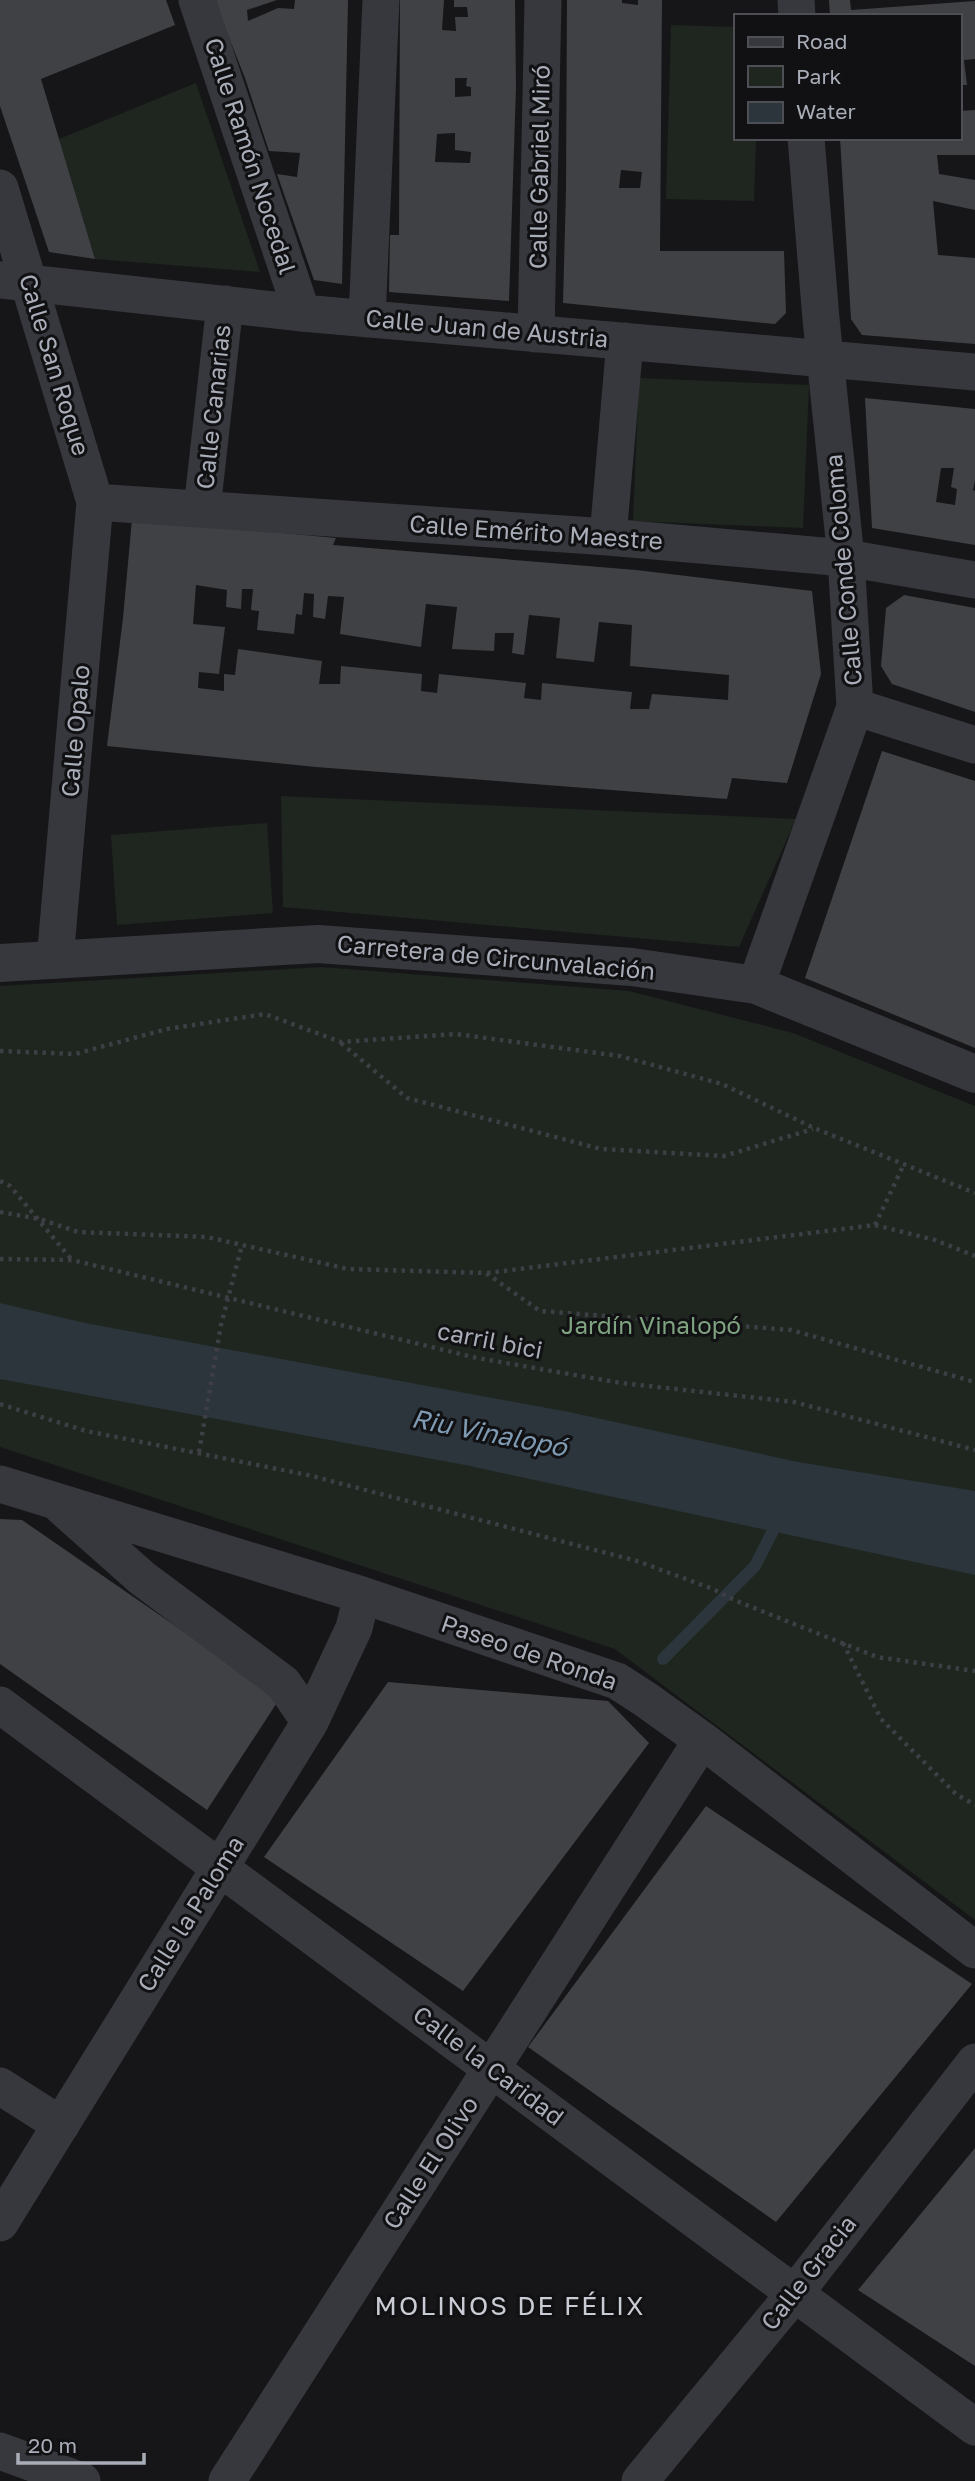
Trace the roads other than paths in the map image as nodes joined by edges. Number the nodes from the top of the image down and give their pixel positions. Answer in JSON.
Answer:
{"nodes":[{"id":1,"x":197,"y":0,"type":"edge"},
{"id":2,"x":381,"y":0,"type":"edge"},
{"id":3,"x":543,"y":0,"type":"edge"},
{"id":4,"x":806,"y":140,"type":"edge"},
{"id":5,"x":0,"y":188,"type":"edge"},
{"id":6,"x":14,"y":281,"type":"edge"},
{"id":7,"x":225,"y":304,"type":"junction"},
{"id":8,"x":302,"y":313,"type":"junction"},
{"id":9,"x":367,"y":319,"type":"junction"},
{"id":10,"x":536,"y":334,"type":"junction"},
{"id":11,"x":625,"y":341,"type":"junction"},
{"id":12,"x":826,"y":358,"type":"junction"},
{"id":13,"x":975,"y":372,"type":"edge"},
{"id":14,"x":95,"y":502,"type":"junction"},
{"id":15,"x":202,"y":509,"type":"junction"},
{"id":16,"x":608,"y":537,"type":"junction"},
{"id":17,"x":846,"y":558,"type":"junction"},
{"id":18,"x":975,"y":580,"type":"edge"},
{"id":19,"x":855,"y":707,"type":"junction"},
{"id":20,"x":975,"y":745,"type":"edge"},
{"id":21,"x":55,"y":960,"type":"junction"},
{"id":22,"x":0,"y":963,"type":"edge"},
{"id":23,"x":756,"y":985,"type":"junction"},
{"id":24,"x":975,"y":1074,"type":"edge"},
{"id":25,"x":0,"y":1484,"type":"edge"},
{"id":26,"x":55,"y":1501,"type":"junction"},
{"id":27,"x":362,"y":1595,"type":"junction"},
{"id":28,"x":0,"y":1705,"type":"edge"},
{"id":29,"x":310,"y":1722,"type":"junction"},
{"id":30,"x":702,"y":1740,"type":"junction"},
{"id":31,"x":220,"y":1867,"type":"junction"},
{"id":32,"x":975,"y":1950,"type":"edge"},
{"id":33,"x":975,"y":2062,"type":"edge"},
{"id":34,"x":491,"y":2068,"type":"junction"},
{"id":35,"x":0,"y":2087,"type":"edge"},
{"id":36,"x":61,"y":2125,"type":"junction"},
{"id":37,"x":0,"y":2222,"type":"edge"},
{"id":38,"x":795,"y":2293,"type":"junction"},
{"id":39,"x":975,"y":2427,"type":"edge"},
{"id":40,"x":0,"y":2451,"type":"edge"},
{"id":41,"x":82,"y":2481,"type":"edge"},
{"id":42,"x":227,"y":2481,"type":"edge"},
{"id":43,"x":640,"y":2481,"type":"edge"}],
"edges":[{"from":1,"to":8,"type":"street","name":"Calle Ramón Nocedal"},
{"from":2,"to":9,"type":"street"},
{"from":3,"to":10,"type":"street","name":"Calle Gabriel Miró"},
{"from":4,"to":12,"type":"street","name":"Calle Conde Coloma"},
{"from":5,"to":6,"type":"street","name":"Calle San Roque"},
{"from":6,"to":7,"type":"street","name":"Calle Juan de Austria"},
{"from":6,"to":14,"type":"street","name":"Calle San Roque"},
{"from":7,"to":8,"type":"street","name":"Calle Juan de Austria"},
{"from":7,"to":15,"type":"street","name":"Calle Canarias"},
{"from":8,"to":9,"type":"street","name":"Calle Juan de Austria"},
{"from":9,"to":10,"type":"street","name":"Calle Juan de Austria"},
{"from":10,"to":11,"type":"street","name":"Calle Juan de Austria"},
{"from":11,"to":12,"type":"street","name":"Calle Juan de Austria"},
{"from":11,"to":16,"type":"street"},
{"from":12,"to":13,"type":"street","name":"Calle Juan de Austria"},
{"from":12,"to":17,"type":"street","name":"Calle Conde Coloma"},
{"from":14,"to":15,"type":"street","name":"Calle Emérito Maestre"},
{"from":14,"to":21,"type":"street","name":"Calle Opalo"},
{"from":15,"to":16,"type":"street","name":"Calle Emérito Maestre"},
{"from":16,"to":17,"type":"street","name":"Calle Emérito Maestre"},
{"from":17,"to":18,"type":"street","name":"Calle Emérito Maestre"},
{"from":17,"to":19,"type":"street","name":"Calle Conde Coloma"},
{"from":19,"to":20,"type":"street"},
{"from":19,"to":23,"type":"street","name":"Calle Conde Coloma"},
{"from":21,"to":22,"type":"street","name":"Carretera de Circunvalación"},
{"from":21,"to":23,"type":"street","name":"Carretera de Circunvalación"},
{"from":23,"to":24,"type":"street","name":"Carretera de Circunvalación"},
{"from":25,"to":26,"type":"street","name":"Paseo de Ronda"},
{"from":26,"to":27,"type":"street","name":"Paseo de Ronda"},
{"from":26,"to":29,"type":"street","name":"Paseo de Ronda"},
{"from":27,"to":29,"type":"street","name":"Calle la Paloma"},
{"from":27,"to":30,"type":"street","name":"Paseo de Ronda"},
{"from":28,"to":31,"type":"street","name":"Calle la Caridad"},
{"from":29,"to":31,"type":"street","name":"Calle la Paloma"},
{"from":30,"to":32,"type":"street","name":"Paseo de Ronda"},
{"from":30,"to":34,"type":"street","name":"Calle El Olivo"},
{"from":31,"to":34,"type":"street","name":"Calle la Caridad"},
{"from":31,"to":36,"type":"street","name":"Calle la Paloma"},
{"from":33,"to":38,"type":"street","name":"Calle Gracia"},
{"from":34,"to":38,"type":"street","name":"Calle la Caridad"},
{"from":34,"to":42,"type":"street","name":"Calle El Olivo"},
{"from":35,"to":36,"type":"street"},
{"from":36,"to":37,"type":"street","name":"Calle la Paloma"},
{"from":38,"to":39,"type":"street","name":"Calle la Caridad"},
{"from":38,"to":43,"type":"street","name":"Calle Gracia"},
{"from":40,"to":41,"type":"street"}]}
